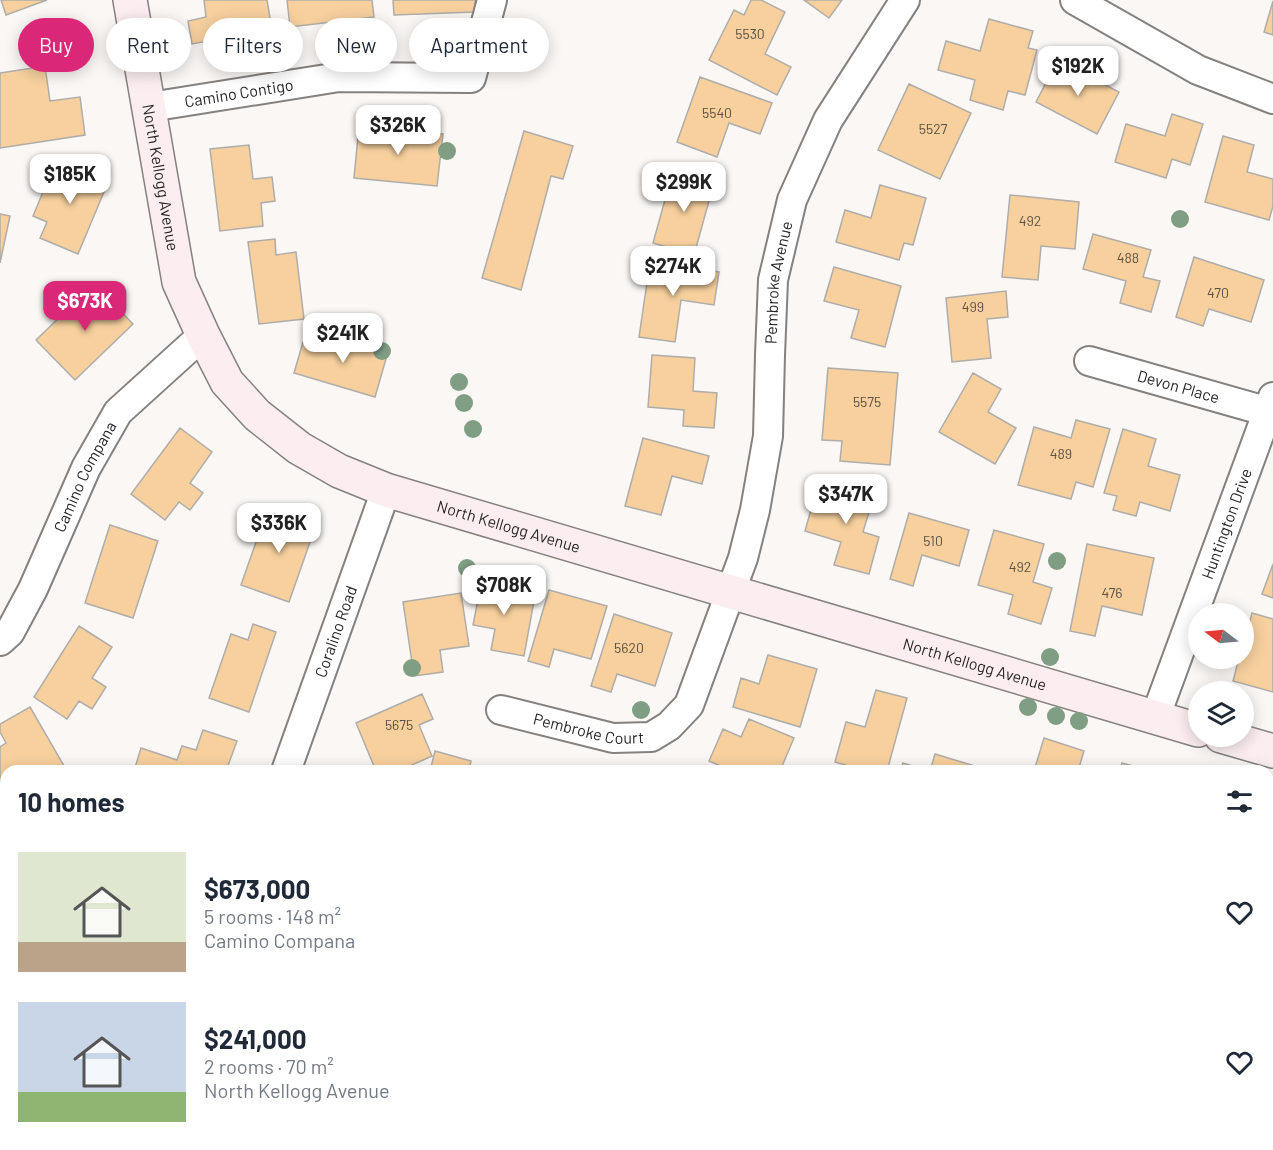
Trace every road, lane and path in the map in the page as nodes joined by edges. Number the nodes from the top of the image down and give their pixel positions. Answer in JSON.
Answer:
{"nodes":[{"id":1,"x":130,"y":0,"type":"edge"},
{"id":2,"x":492,"y":0,"type":"edge"},
{"id":3,"x":905,"y":0,"type":"edge"},
{"id":4,"x":1075,"y":0,"type":"edge"},
{"id":5,"x":1273,"y":99,"type":"edge"},
{"id":6,"x":150,"y":108,"type":"junction"},
{"id":7,"x":203,"y":335,"type":"junction"},
{"id":8,"x":1089,"y":361,"type":"dead end"},
{"id":9,"x":1271,"y":404,"type":"edge"},
{"id":10,"x":386,"y":490,"type":"junction"},
{"id":11,"x":730,"y":591,"type":"junction"},
{"id":12,"x":0,"y":641,"type":"edge"},
{"id":13,"x":501,"y":710,"type":"dead end"},
{"id":14,"x":1155,"y":718,"type":"junction"},
{"id":15,"x":1188,"y":727,"type":"edge"},
{"id":16,"x":1254,"y":746,"type":"edge"},
{"id":17,"x":1273,"y":751,"type":"edge"},
{"id":18,"x":288,"y":765,"type":"edge"}],
"edges":[{"from":1,"to":6,"type":"street","name":"North Kellogg Avenue"},
{"from":2,"to":6,"type":"street","name":"Camino Contigo"},
{"from":3,"to":11,"type":"street","name":"Pembroke Avenue"},
{"from":4,"to":5,"type":"street"},
{"from":6,"to":7,"type":"street","name":"North Kellogg Avenue"},
{"from":7,"to":10,"type":"street","name":"North Kellogg Avenue"},
{"from":7,"to":12,"type":"street","name":"Camino Compana"},
{"from":8,"to":9,"type":"street","name":"Devon Place"},
{"from":9,"to":14,"type":"street","name":"Huntington Drive"},
{"from":10,"to":11,"type":"street","name":"North Kellogg Avenue"},
{"from":10,"to":18,"type":"street","name":"Coralino Road"},
{"from":11,"to":13,"type":"street","name":"Pembroke Court"},
{"from":11,"to":14,"type":"street","name":"North Kellogg Avenue"},
{"from":14,"to":15,"type":"street","name":"North Kellogg Avenue"},
{"from":16,"to":17,"type":"street"}]}
